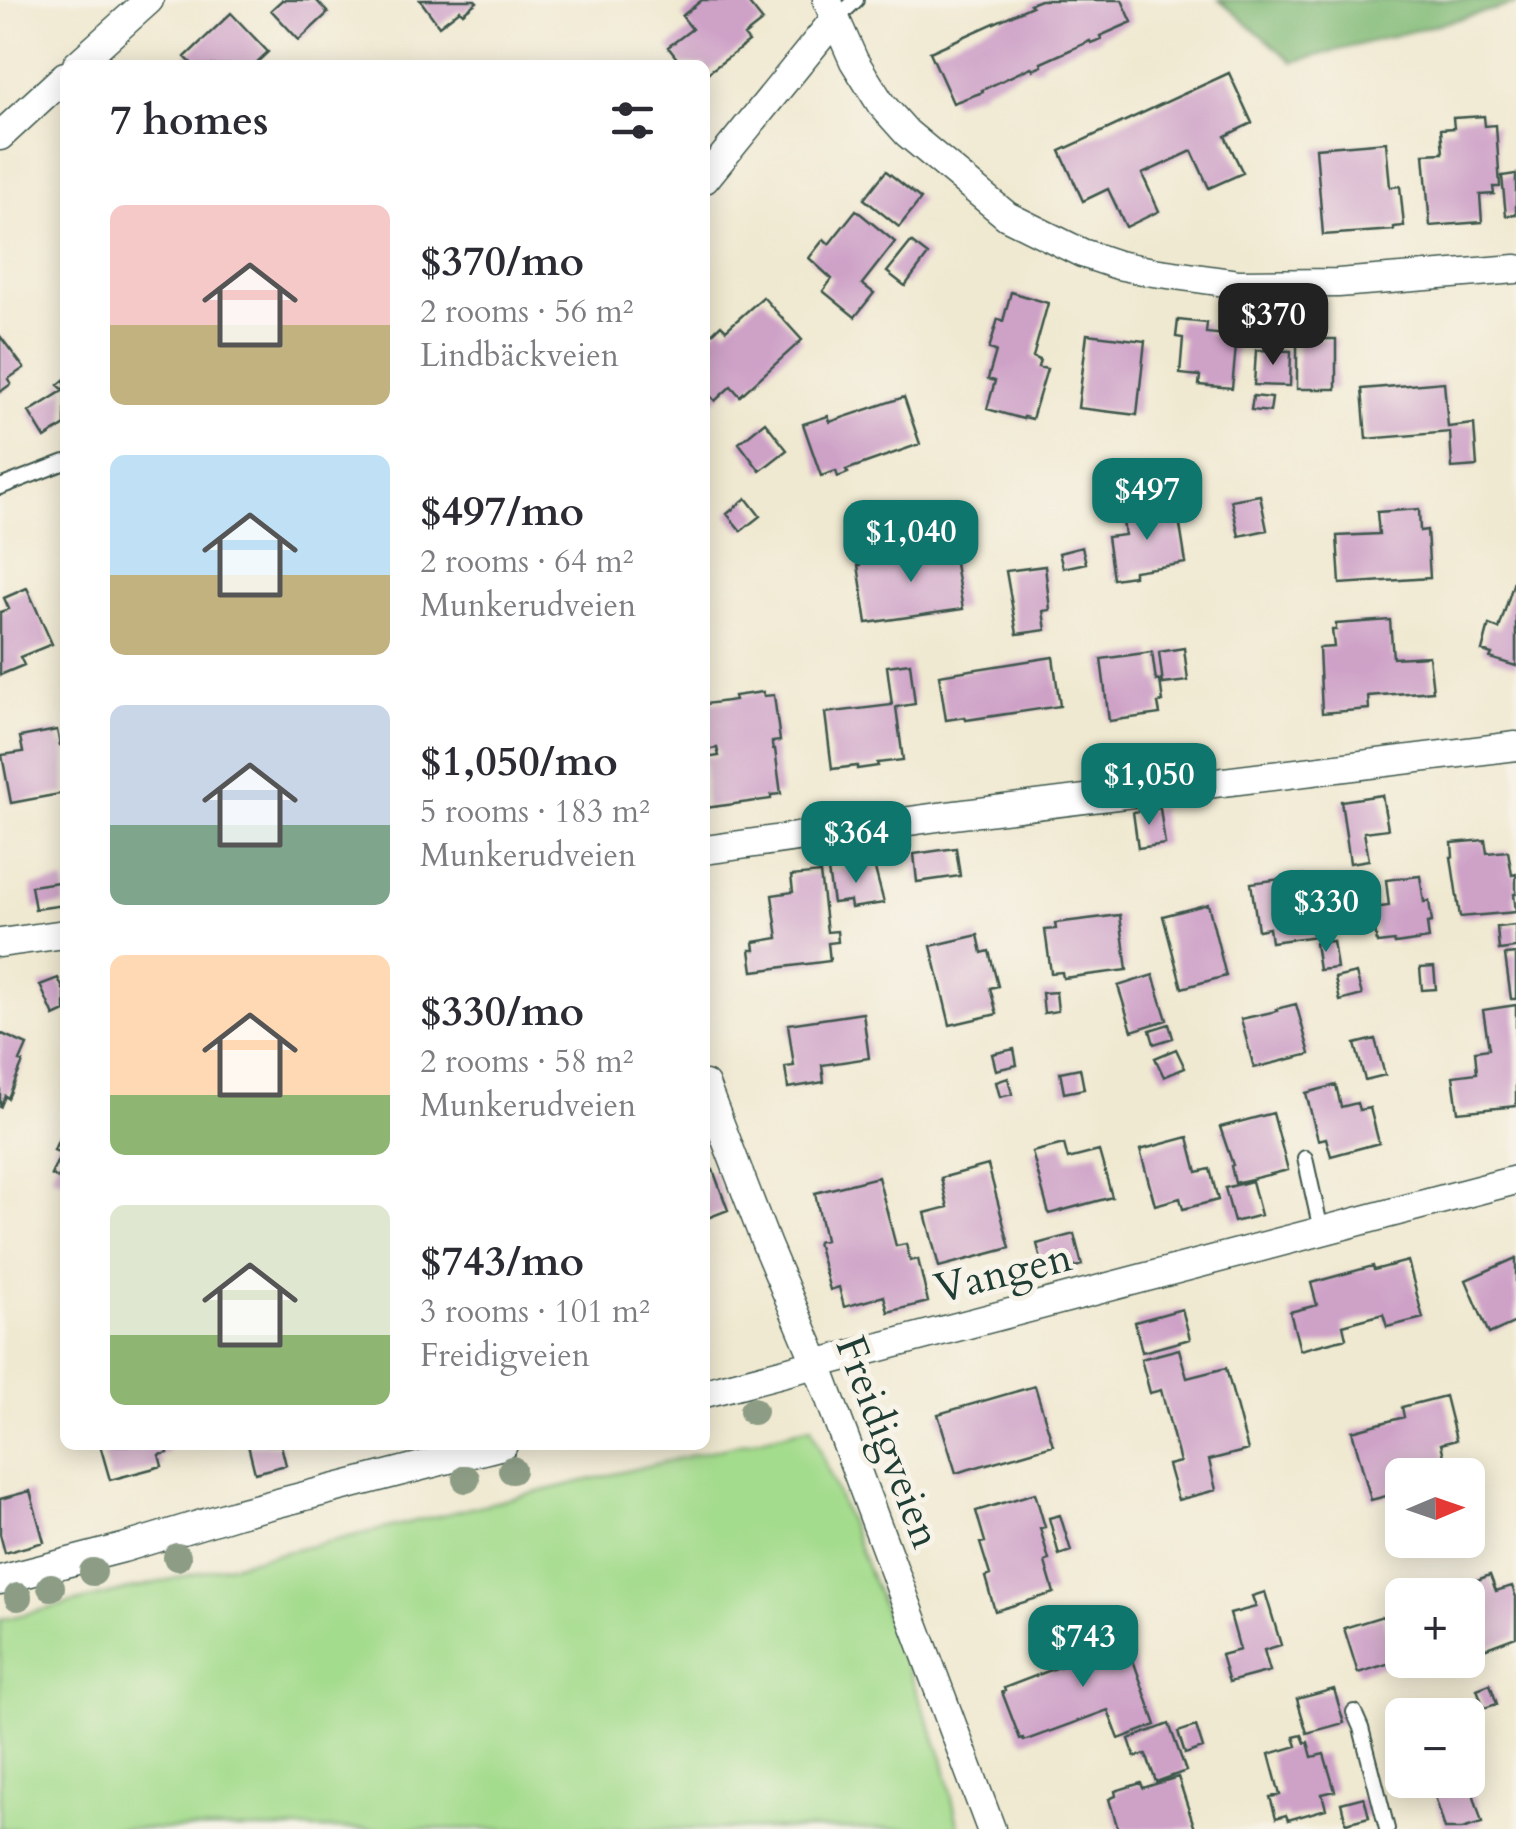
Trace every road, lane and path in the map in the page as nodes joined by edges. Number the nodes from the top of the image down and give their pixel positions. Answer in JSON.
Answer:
{"nodes":[{"id":1,"x":150,"y":0,"type":"edge"},
{"id":2,"x":856,"y":0,"type":"edge"},
{"id":3,"x":831,"y":10,"type":"edge"},
{"id":4,"x":83,"y":60,"type":"edge"},
{"id":5,"x":60,"y":81,"type":"edge"},
{"id":6,"x":0,"y":136,"type":"edge"},
{"id":7,"x":710,"y":172,"type":"edge"},
{"id":8,"x":1516,"y":269,"type":"edge"},
{"id":9,"x":60,"y":464,"type":"edge"},
{"id":10,"x":0,"y":487,"type":"edge"},
{"id":11,"x":1516,"y":746,"type":"edge"},
{"id":12,"x":710,"y":849,"type":"edge"},
{"id":13,"x":60,"y":935,"type":"edge"},
{"id":14,"x":0,"y":943,"type":"edge"},
{"id":15,"x":710,"y":1098,"type":"edge"},
{"id":16,"x":1305,"y":1158,"type":"dead end"},
{"id":17,"x":1516,"y":1180,"type":"edge"},
{"id":18,"x":1321,"y":1230,"type":"junction"},
{"id":19,"x":816,"y":1362,"type":"junction"},
{"id":20,"x":710,"y":1392,"type":"edge"},
{"id":21,"x":485,"y":1450,"type":"edge"},
{"id":22,"x":0,"y":1580,"type":"edge"},
{"id":23,"x":1354,"y":1712,"type":"dead end"},
{"id":24,"x":991,"y":1829,"type":"edge"},
{"id":25,"x":1388,"y":1829,"type":"edge"}],
"edges":[{"from":1,"to":4,"type":"street"},
{"from":2,"to":3,"type":"lane"},
{"from":3,"to":7,"type":"street"},
{"from":3,"to":8,"type":"street"},
{"from":5,"to":6,"type":"street"},
{"from":9,"to":10,"type":"lane"},
{"from":11,"to":12,"type":"street"},
{"from":13,"to":14,"type":"street"},
{"from":15,"to":19,"type":"street","name":"Freidigveien"},
{"from":16,"to":18,"type":"lane"},
{"from":17,"to":18,"type":"street","name":"Vangen"},
{"from":18,"to":19,"type":"street","name":"Vangen"},
{"from":19,"to":20,"type":"street","name":"Vangen"},
{"from":19,"to":24,"type":"street","name":"Freidigveien"},
{"from":21,"to":22,"type":"street"},
{"from":23,"to":25,"type":"lane"}]}
